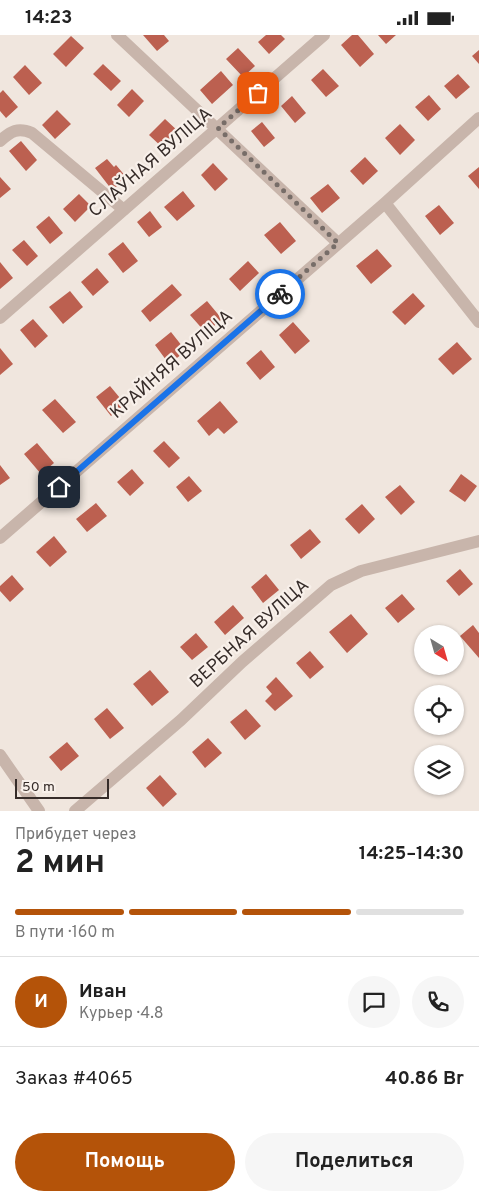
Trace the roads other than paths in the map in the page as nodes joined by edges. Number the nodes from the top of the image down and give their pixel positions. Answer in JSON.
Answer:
{"nodes":[{"id":1,"x":324,"y":35,"type":"edge"},
{"id":2,"x":120,"y":36,"type":"edge"},
{"id":3,"x":479,"y":117,"type":"edge"},
{"id":4,"x":218,"y":128,"type":"junction"},
{"id":5,"x":0,"y":141,"type":"edge"},
{"id":6,"x":384,"y":203,"type":"junction"},
{"id":7,"x":124,"y":210,"type":"junction"},
{"id":8,"x":338,"y":243,"type":"junction"},
{"id":9,"x":0,"y":318,"type":"edge"},
{"id":10,"x":479,"y":322,"type":"edge"},
{"id":11,"x":0,"y":538,"type":"edge"},
{"id":12,"x":479,"y":541,"type":"edge"},
{"id":13,"x":0,"y":755,"type":"edge"},
{"id":14,"x":39,"y":811,"type":"edge"},
{"id":15,"x":75,"y":811,"type":"edge"}],
"edges":[{"from":1,"to":4,"type":"street","name":"СЛАЎНАЯ ВУЛІЦА"},
{"from":2,"to":4,"type":"street"},
{"from":3,"to":6,"type":"street","name":"КРАЙНЯЯ ВУЛІЦА"},
{"from":4,"to":7,"type":"street","name":"СЛАЎНАЯ ВУЛІЦА"},
{"from":4,"to":8,"type":"street"},
{"from":5,"to":7,"type":"street"},
{"from":6,"to":8,"type":"street","name":"КРАЙНЯЯ ВУЛІЦА"},
{"from":6,"to":10,"type":"street"},
{"from":7,"to":9,"type":"street","name":"СЛАЎНАЯ ВУЛІЦА"},
{"from":8,"to":11,"type":"street","name":"КРАЙНЯЯ ВУЛІЦА"},
{"from":12,"to":15,"type":"street","name":"ВЕРБНАЯ ВУЛІЦА"},
{"from":13,"to":14,"type":"street"}]}
